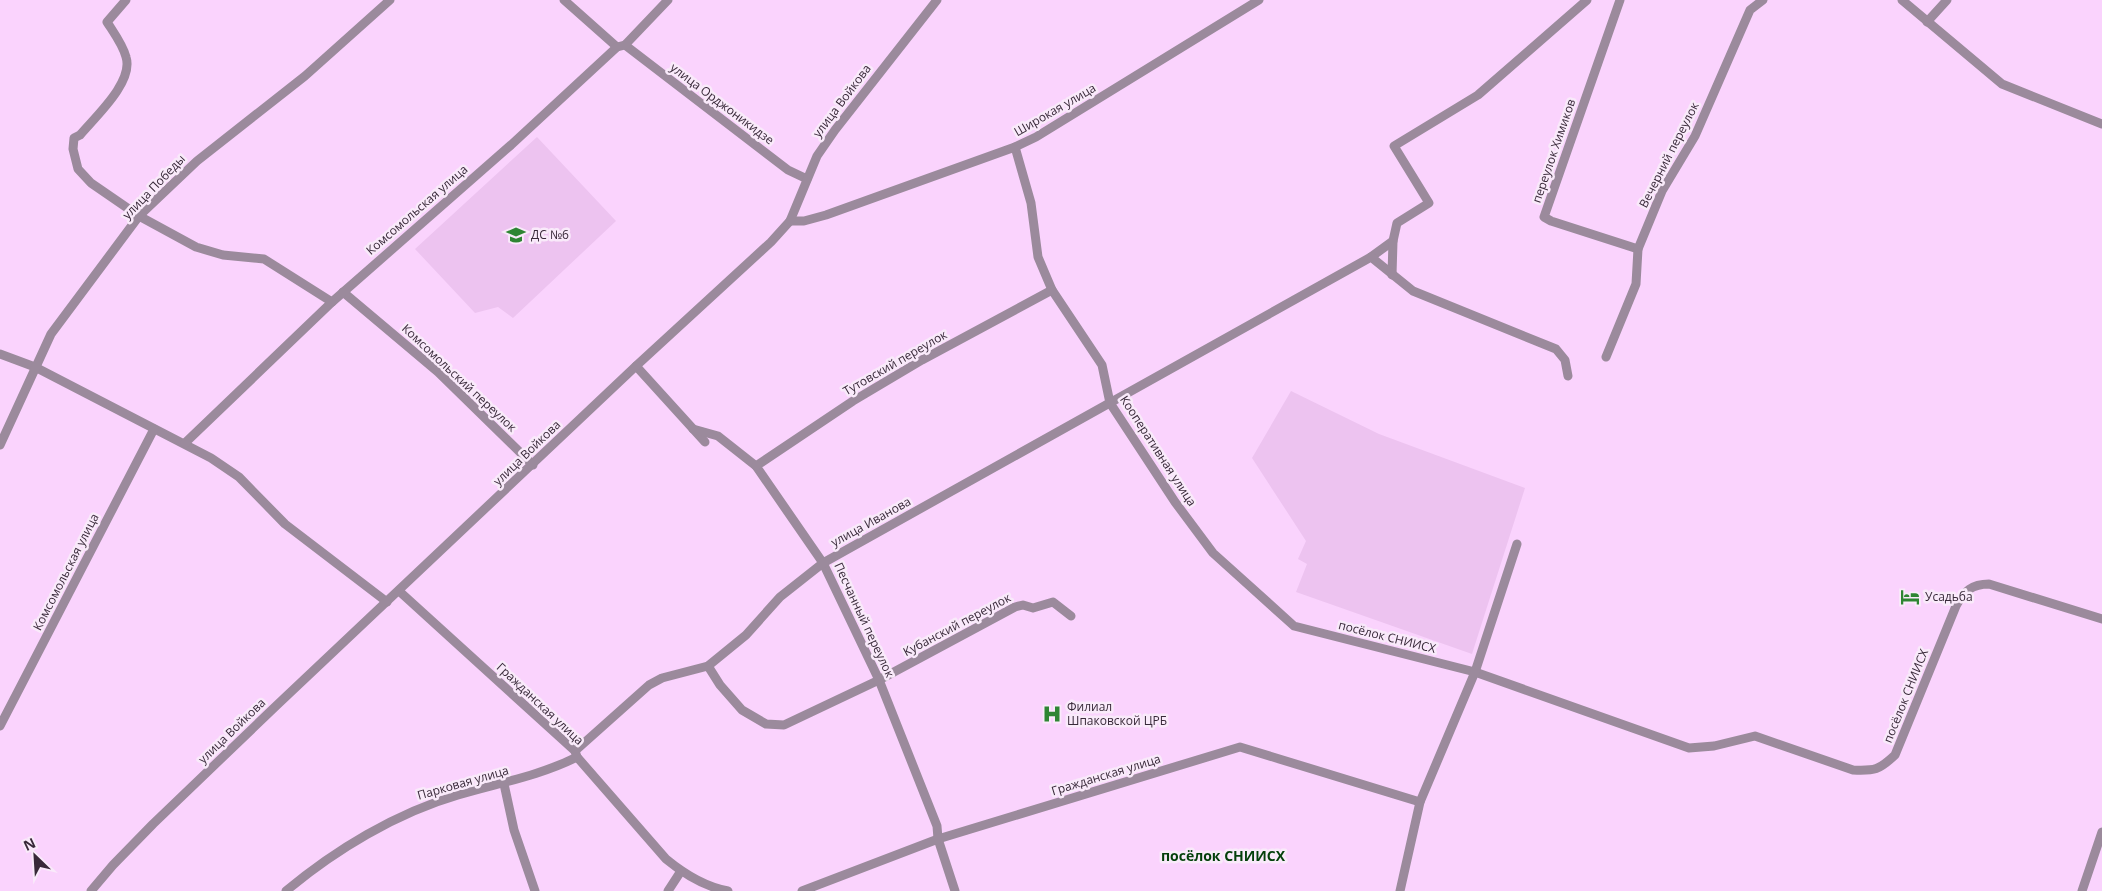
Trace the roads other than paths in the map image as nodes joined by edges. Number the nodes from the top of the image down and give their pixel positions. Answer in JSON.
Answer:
{"nodes":[{"id":1,"x":126,"y":0,"type":"edge"},
{"id":2,"x":390,"y":0,"type":"edge"},
{"id":3,"x":564,"y":0,"type":"edge"},
{"id":4,"x":668,"y":0,"type":"edge"},
{"id":5,"x":937,"y":0,"type":"edge"},
{"id":6,"x":1259,"y":0,"type":"edge"},
{"id":7,"x":1587,"y":0,"type":"edge"},
{"id":8,"x":1620,"y":0,"type":"edge"},
{"id":9,"x":1763,"y":0,"type":"edge"},
{"id":10,"x":1902,"y":0,"type":"edge"},
{"id":11,"x":1947,"y":0,"type":"edge"},
{"id":12,"x":1927,"y":22,"type":"junction"},
{"id":13,"x":621,"y":46,"type":"junction"},
{"id":14,"x":2102,"y":124,"type":"edge"},
{"id":15,"x":1015,"y":147,"type":"junction"},
{"id":16,"x":807,"y":179,"type":"junction"},
{"id":17,"x":139,"y":216,"type":"junction"},
{"id":18,"x":790,"y":221,"type":"junction"},
{"id":19,"x":1393,"y":241,"type":"junction"},
{"id":20,"x":1638,"y":249,"type":"junction"},
{"id":21,"x":1371,"y":257,"type":"junction"},
{"id":22,"x":1392,"y":274,"type":"junction"},
{"id":23,"x":1052,"y":290,"type":"junction"},
{"id":24,"x":343,"y":292,"type":"junction"},
{"id":25,"x":332,"y":302,"type":"junction"},
{"id":26,"x":0,"y":354,"type":"edge"},
{"id":27,"x":1606,"y":357,"type":"dead end"},
{"id":28,"x":636,"y":366,"type":"junction"},
{"id":29,"x":35,"y":367,"type":"junction"},
{"id":30,"x":1568,"y":376,"type":"dead end"},
{"id":31,"x":1110,"y":403,"type":"junction"},
{"id":32,"x":154,"y":429,"type":"junction"},
{"id":33,"x":694,"y":429,"type":"junction"},
{"id":34,"x":704,"y":442,"type":"dead end"},
{"id":35,"x":185,"y":443,"type":"junction"},
{"id":36,"x":0,"y":445,"type":"edge"},
{"id":37,"x":533,"y":465,"type":"junction"},
{"id":38,"x":756,"y":466,"type":"junction"},
{"id":39,"x":1517,"y":544,"type":"dead end"},
{"id":40,"x":823,"y":563,"type":"junction"},
{"id":41,"x":399,"y":591,"type":"junction"},
{"id":42,"x":387,"y":602,"type":"junction"},
{"id":43,"x":1071,"y":616,"type":"dead end"},
{"id":44,"x":2102,"y":619,"type":"edge"},
{"id":45,"x":1294,"y":626,"type":"joint"},
{"id":46,"x":708,"y":666,"type":"junction"},
{"id":47,"x":1474,"y":672,"type":"junction"},
{"id":48,"x":879,"y":680,"type":"junction"},
{"id":49,"x":0,"y":726,"type":"edge"},
{"id":50,"x":576,"y":754,"type":"junction"},
{"id":51,"x":504,"y":784,"type":"junction"},
{"id":52,"x":1420,"y":802,"type":"junction"},
{"id":53,"x":2102,"y":832,"type":"edge"},
{"id":54,"x":938,"y":839,"type":"junction"},
{"id":55,"x":680,"y":870,"type":"junction"},
{"id":56,"x":91,"y":891,"type":"edge"},
{"id":57,"x":286,"y":891,"type":"edge"},
{"id":58,"x":535,"y":891,"type":"edge"},
{"id":59,"x":668,"y":891,"type":"edge"},
{"id":60,"x":728,"y":891,"type":"edge"},
{"id":61,"x":804,"y":891,"type":"edge"},
{"id":62,"x":955,"y":891,"type":"edge"},
{"id":63,"x":1400,"y":891,"type":"edge"},
{"id":64,"x":2082,"y":891,"type":"edge"}],
"edges":[{"from":1,"to":17,"type":"street"},
{"from":2,"to":17,"type":"street","name":"улица Победы"},
{"from":3,"to":13,"type":"street","name":"улица Орджоникидзе"},
{"from":4,"to":13,"type":"street","name":"Комсомольская улица"},
{"from":5,"to":16,"type":"street","name":"улица Войкова"},
{"from":6,"to":15,"type":"street","name":"Широкая улица"},
{"from":7,"to":19,"type":"street"},
{"from":8,"to":20,"type":"street","name":"переулок Химиков"},
{"from":9,"to":20,"type":"street","name":"Вечерний переулок"},
{"from":10,"to":12,"type":"street"},
{"from":11,"to":12,"type":"street"},
{"from":12,"to":14,"type":"street"},
{"from":13,"to":16,"type":"street","name":"улица Орджоникидзе"},
{"from":13,"to":24,"type":"street","name":"Комсомольская улица"},
{"from":15,"to":18,"type":"street","name":"Широкая улица"},
{"from":15,"to":23,"type":"street","name":"Кооперативная улица"},
{"from":16,"to":18,"type":"street","name":"улица Войкова"},
{"from":17,"to":25,"type":"street"},
{"from":17,"to":29,"type":"street","name":"улица Победы"},
{"from":18,"to":28,"type":"street","name":"улица Войкова"},
{"from":19,"to":21,"type":"street","name":"улица Иванова"},
{"from":19,"to":22,"type":"street"},
{"from":20,"to":27,"type":"street","name":"Вечерний переулок"},
{"from":21,"to":22,"type":"street"},
{"from":21,"to":31,"type":"street","name":"улица Иванова"},
{"from":22,"to":30,"type":"street"},
{"from":23,"to":31,"type":"street","name":"Кооперативная улица"},
{"from":23,"to":38,"type":"street","name":"Тутовский переулок"},
{"from":24,"to":25,"type":"street","name":"Комсомольская улица"},
{"from":24,"to":37,"type":"street","name":"Комсомольский переулок"},
{"from":25,"to":35,"type":"street","name":"Комсомольская улица"},
{"from":26,"to":29,"type":"street"},
{"from":28,"to":33,"type":"street"},
{"from":28,"to":37,"type":"street","name":"улица Войкова"},
{"from":29,"to":32,"type":"street"},
{"from":29,"to":36,"type":"street","name":"улица Победы"},
{"from":31,"to":40,"type":"street","name":"улица Иванова"},
{"from":31,"to":45,"type":"street","name":"Кооперативная улица"},
{"from":32,"to":35,"type":"street"},
{"from":32,"to":49,"type":"street","name":"Комсомольская улица"},
{"from":33,"to":34,"type":"street"},
{"from":33,"to":38,"type":"street","name":"Песчанный переулок"},
{"from":35,"to":42,"type":"street"},
{"from":37,"to":41,"type":"street","name":"улица Войкова"},
{"from":38,"to":40,"type":"street","name":"Песчанный переулок"},
{"from":39,"to":47,"type":"street"},
{"from":40,"to":46,"type":"street","name":"улица Иванова"},
{"from":40,"to":48,"type":"street","name":"Песчанный переулок"},
{"from":41,"to":42,"type":"street","name":"улица Войкова"},
{"from":41,"to":50,"type":"street","name":"Гражданская улица"},
{"from":42,"to":56,"type":"street","name":"улица Войкова"},
{"from":43,"to":48,"type":"street","name":"Кубанский переулок"},
{"from":44,"to":47,"type":"street","name":"посёлок СНИИСХ"},
{"from":45,"to":47,"type":"street","name":"посёлок СНИИСХ"},
{"from":46,"to":48,"type":"street","name":"Кубанский переулок"},
{"from":46,"to":50,"type":"street","name":"улица Иванова"},
{"from":47,"to":52,"type":"street"},
{"from":48,"to":54,"type":"street","name":"Песчанный переулок"},
{"from":50,"to":51,"type":"street","name":"Парковая улица"},
{"from":50,"to":55,"type":"street","name":"Гражданская улица"},
{"from":51,"to":57,"type":"street","name":"Парковая улица"},
{"from":51,"to":58,"type":"street"},
{"from":52,"to":54,"type":"street","name":"Гражданская улица"},
{"from":52,"to":63,"type":"street"},
{"from":53,"to":64,"type":"street"},
{"from":54,"to":61,"type":"street","name":"Гражданская улица"},
{"from":54,"to":62,"type":"street","name":"Песчанный переулок"},
{"from":55,"to":59,"type":"street"},
{"from":55,"to":60,"type":"street","name":"Гражданская улица"}]}
